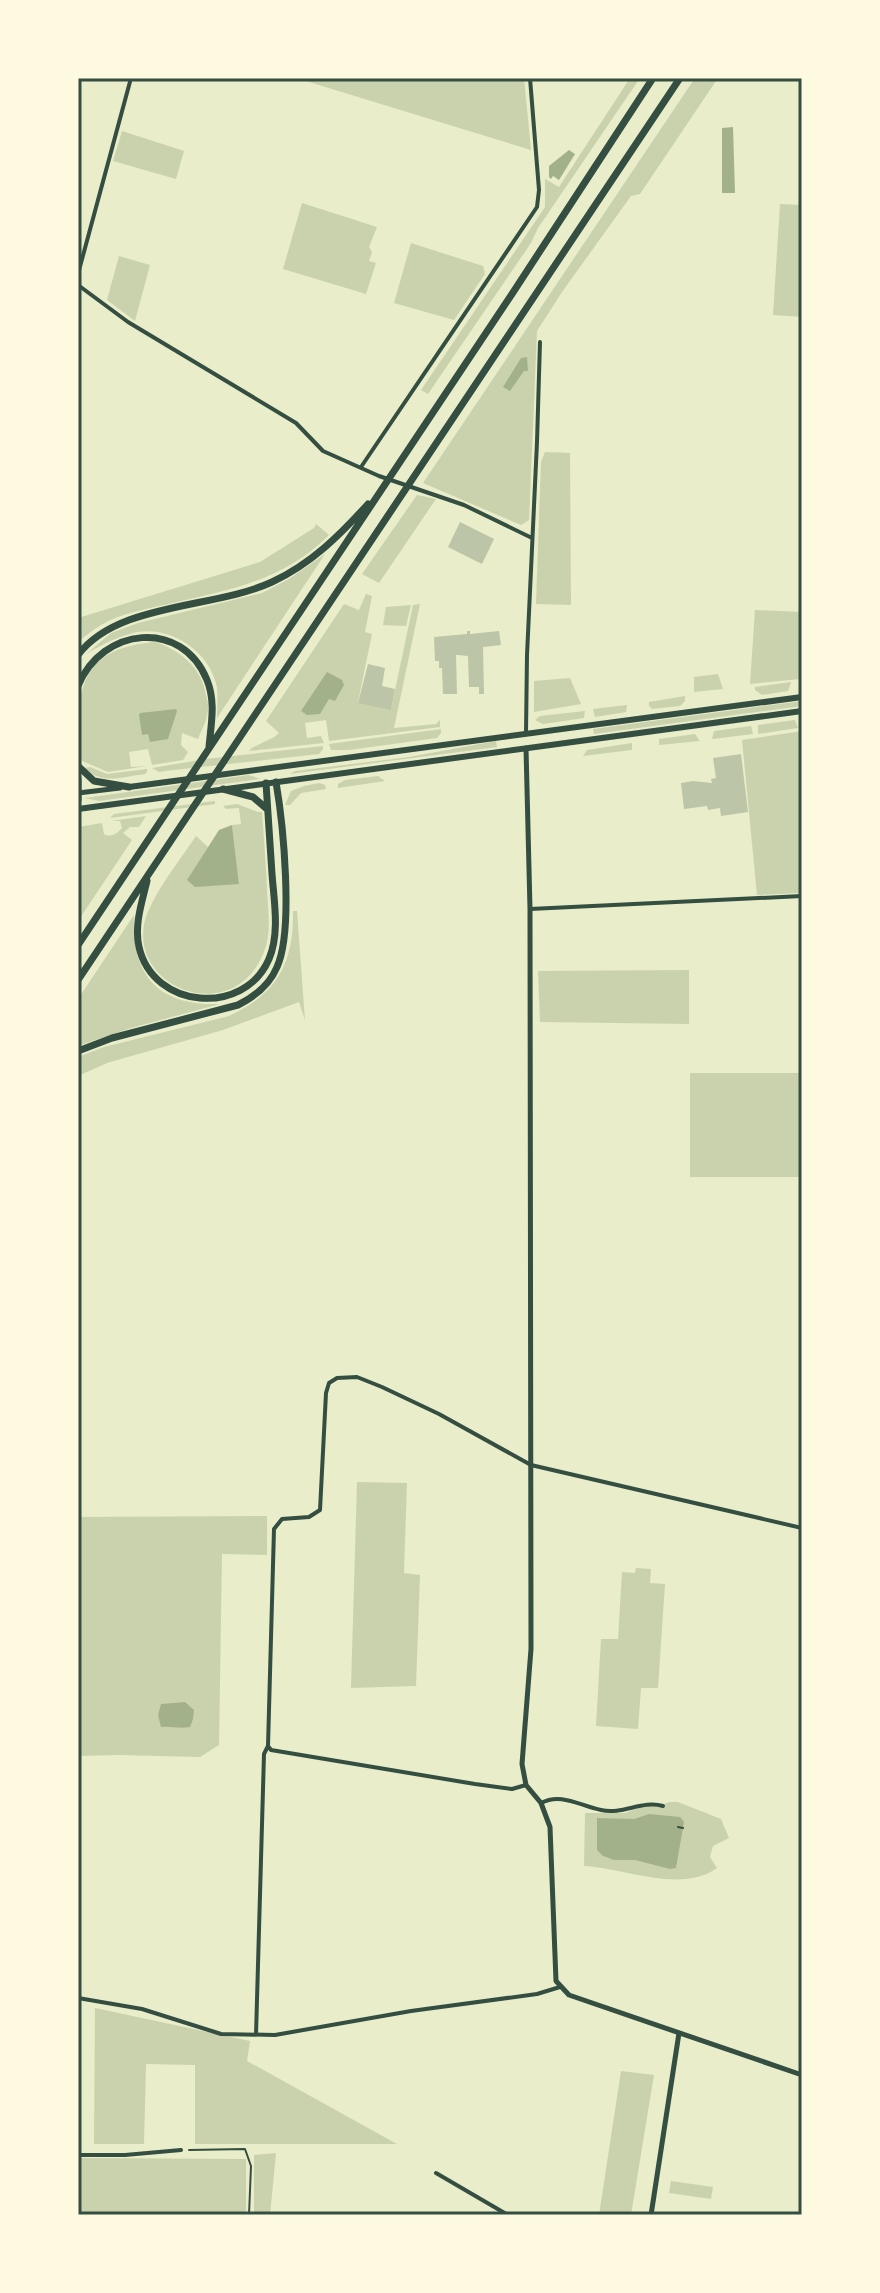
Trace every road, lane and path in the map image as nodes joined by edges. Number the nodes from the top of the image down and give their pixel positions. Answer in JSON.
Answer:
{"nodes":[{"id":1,"x":131,"y":78,"type":"edge"},
{"id":2,"x":530,"y":78,"type":"edge"},
{"id":3,"x":653,"y":78,"type":"edge"},
{"id":4,"x":680,"y":78,"type":"edge"},
{"id":5,"x":78,"y":274,"type":"edge"},
{"id":6,"x":78,"y":285,"type":"edge"},
{"id":7,"x":540,"y":342,"type":"dead end"},
{"id":8,"x":361,"y":467,"type":"junction"},
{"id":9,"x":383,"y":488,"type":"junction"},
{"id":10,"x":532,"y":538,"type":"junction"},
{"id":11,"x":78,"y":655,"type":"edge"},
{"id":12,"x":78,"y":686,"type":"edge"},
{"id":13,"x":802,"y":697,"type":"edge"},
{"id":14,"x":802,"y":711,"type":"edge"},
{"id":15,"x":526,"y":733,"type":"junction"},
{"id":16,"x":526,"y":748,"type":"junction"},
{"id":17,"x":208,"y":750,"type":"junction"},
{"id":18,"x":78,"y":766,"type":"edge"},
{"id":19,"x":269,"y":767,"type":"junction"},
{"id":20,"x":78,"y":779,"type":"edge"},
{"id":21,"x":276,"y":782,"type":"junction"},
{"id":22,"x":266,"y":783,"type":"junction"},
{"id":23,"x":129,"y":787,"type":"junction"},
{"id":24,"x":223,"y":789,"type":"junction"},
{"id":25,"x":78,"y":796,"type":"edge"},
{"id":26,"x":78,"y":809,"type":"edge"},
{"id":27,"x":268,"y":809,"type":"junction"},
{"id":28,"x":149,"y":875,"type":"junction"},
{"id":29,"x":802,"y":896,"type":"edge"},
{"id":30,"x":530,"y":909,"type":"junction"},
{"id":31,"x":78,"y":945,"type":"edge"},
{"id":32,"x":78,"y":980,"type":"edge"},
{"id":33,"x":78,"y":1051,"type":"edge"},
{"id":34,"x":531,"y":1465,"type":"junction"},
{"id":35,"x":802,"y":1528,"type":"edge"},
{"id":36,"x":268,"y":1746,"type":"junction"},
{"id":37,"x":526,"y":1785,"type":"junction"},
{"id":38,"x":541,"y":1803,"type":"junction"},
{"id":39,"x":663,"y":1806,"type":"dead end"},
{"id":40,"x":678,"y":1827,"type":"dead end"},
{"id":41,"x":683,"y":1828,"type":"dead end"},
{"id":42,"x":560,"y":1987,"type":"junction"},
{"id":43,"x":78,"y":1998,"type":"edge"},
{"id":44,"x":679,"y":2033,"type":"junction"},
{"id":45,"x":256,"y":2036,"type":"junction"},
{"id":46,"x":802,"y":2075,"type":"edge"},
{"id":47,"x":181,"y":2150,"type":"joint"},
{"id":48,"x":78,"y":2155,"type":"edge"},
{"id":49,"x":436,"y":2173,"type":"dead end"},
{"id":50,"x":249,"y":2215,"type":"edge"},
{"id":51,"x":508,"y":2215,"type":"edge"},
{"id":52,"x":651,"y":2215,"type":"edge"}],
"edges":[{"from":1,"to":5,"type":"street"},
{"from":2,"to":8,"type":"street"},
{"from":3,"to":9,"type":"highway"},
{"from":4,"to":28,"type":"highway"},
{"from":6,"to":8,"type":"street"},
{"from":7,"to":10,"type":"street"},
{"from":8,"to":10,"type":"street"},
{"from":9,"to":11,"type":"highway"},
{"from":9,"to":17,"type":"highway"},
{"from":10,"to":15,"type":"street"},
{"from":12,"to":17,"type":"highway"},
{"from":13,"to":15,"type":"main road"},
{"from":14,"to":16,"type":"main road"},
{"from":15,"to":19,"type":"main road"},
{"from":16,"to":21,"type":"main road"},
{"from":16,"to":30,"type":"street"},
{"from":17,"to":31,"type":"highway"},
{"from":18,"to":23,"type":"highway"},
{"from":19,"to":21,"type":"main road"},
{"from":19,"to":22,"type":"main road"},
{"from":19,"to":23,"type":"main road"},
{"from":20,"to":25,"type":"highway"},
{"from":21,"to":22,"type":"main road"},
{"from":21,"to":33,"type":"highway"},
{"from":22,"to":24,"type":"main road"},
{"from":22,"to":27,"type":"highway"},
{"from":23,"to":25,"type":"street"},
{"from":24,"to":26,"type":"main road"},
{"from":24,"to":27,"type":"highway"},
{"from":27,"to":28,"type":"highway"},
{"from":28,"to":32,"type":"highway"},
{"from":29,"to":30,"type":"street"},
{"from":30,"to":34,"type":"street"},
{"from":34,"to":35,"type":"street"},
{"from":34,"to":36,"type":"street"},
{"from":34,"to":37,"type":"street"},
{"from":36,"to":37,"type":"street"},
{"from":36,"to":45,"type":"street"},
{"from":37,"to":38,"type":"street"},
{"from":38,"to":39,"type":"street"},
{"from":38,"to":42,"type":"street"},
{"from":40,"to":41,"type":"path"},
{"from":42,"to":44,"type":"street"},
{"from":42,"to":45,"type":"street"},
{"from":43,"to":45,"type":"street"},
{"from":44,"to":46,"type":"street"},
{"from":44,"to":52,"type":"street"},
{"from":47,"to":48,"type":"street"},
{"from":47,"to":50,"type":"path"},
{"from":49,"to":51,"type":"street"}]}
